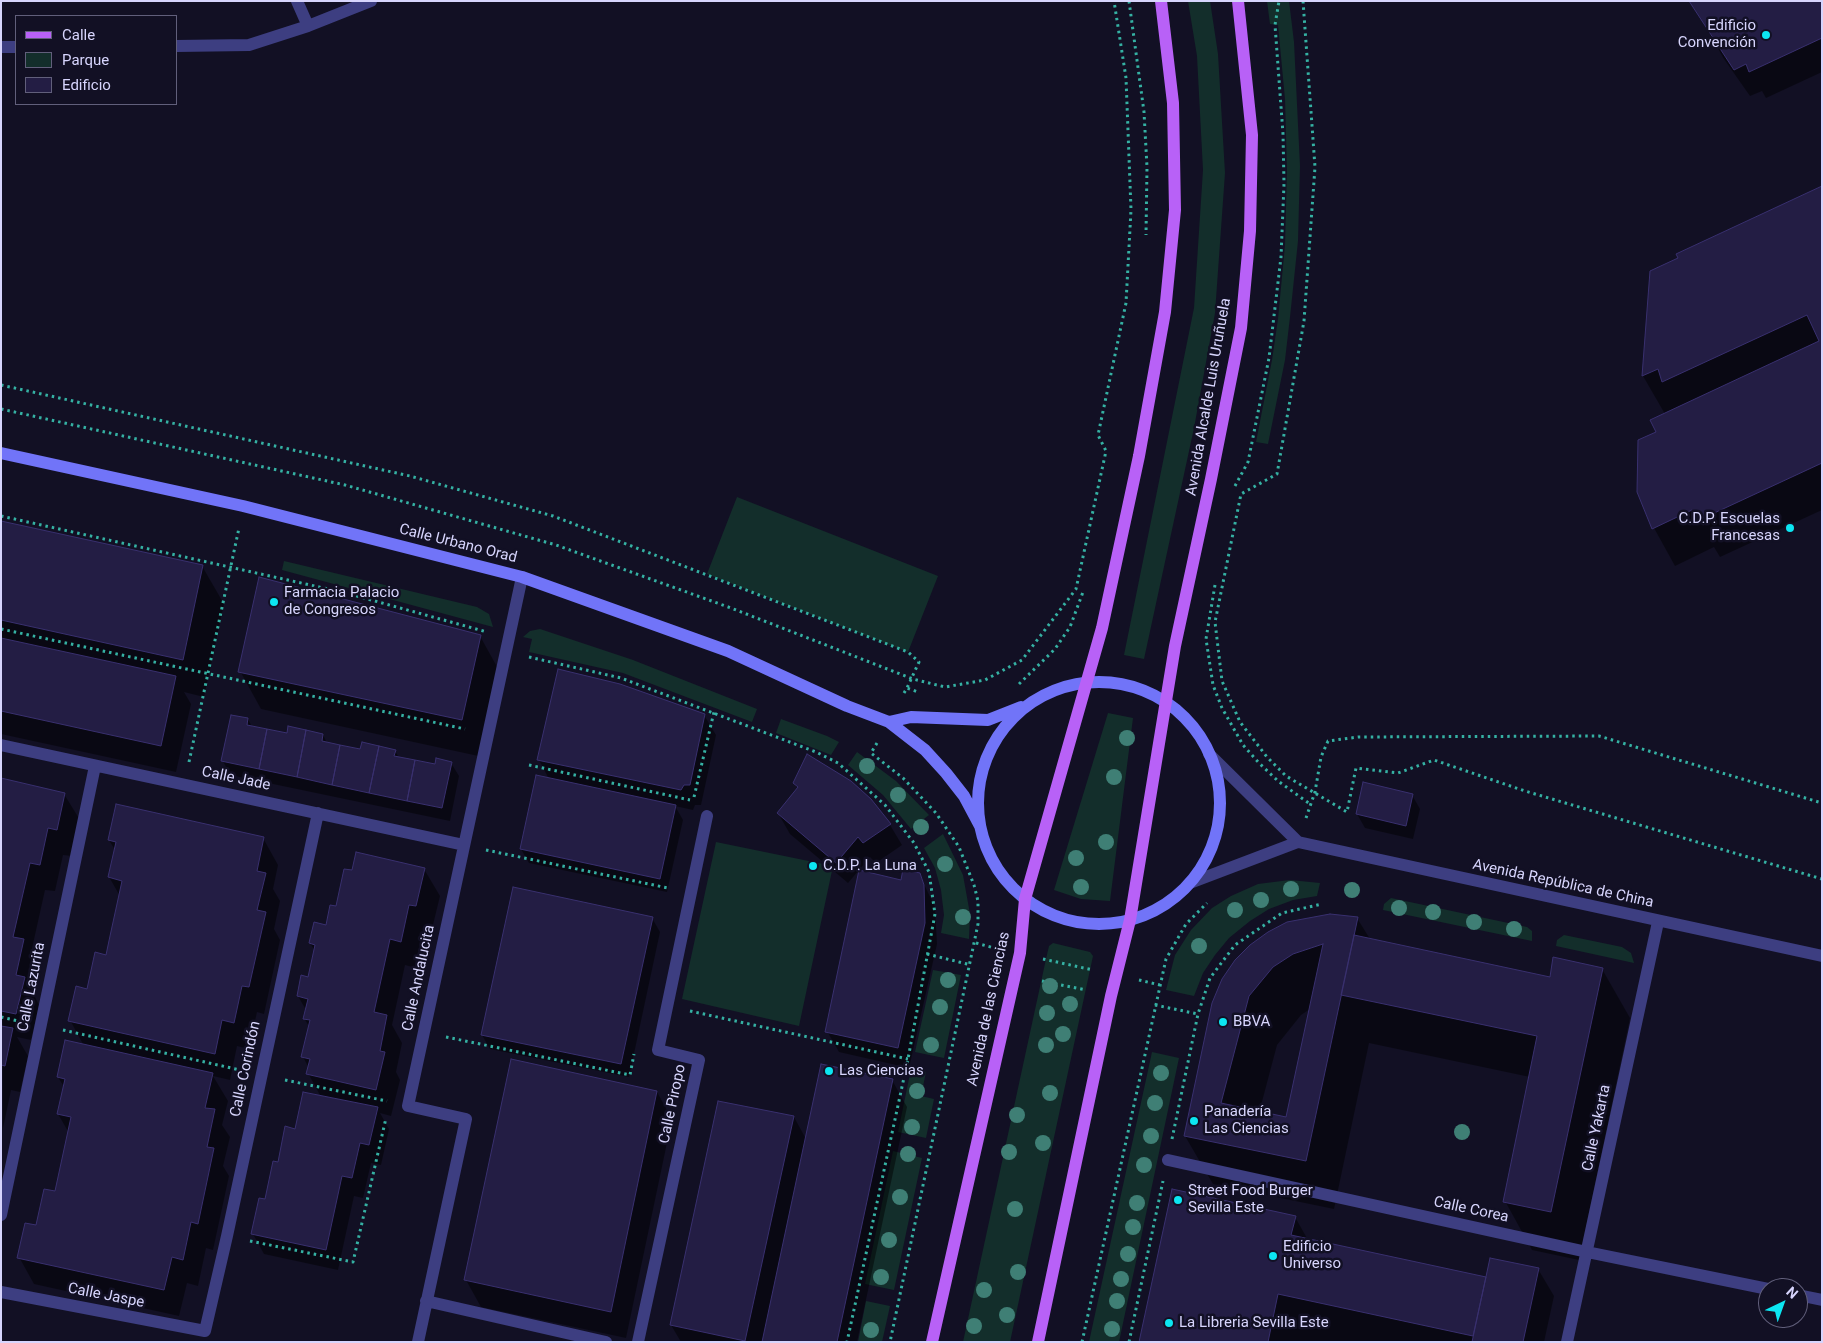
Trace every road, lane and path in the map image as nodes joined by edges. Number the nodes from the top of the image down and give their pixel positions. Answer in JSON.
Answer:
{"nodes":[{"id":1,"x":297,"y":1,"type":"edge"},
{"id":2,"x":371,"y":1,"type":"edge"},
{"id":3,"x":1114,"y":1,"type":"edge"},
{"id":4,"x":1129,"y":1,"type":"edge"},
{"id":5,"x":1161,"y":1,"type":"edge"},
{"id":6,"x":1238,"y":1,"type":"edge"},
{"id":7,"x":1303,"y":1,"type":"edge"},
{"id":8,"x":308,"y":26,"type":"junction"},
{"id":9,"x":178,"y":46,"type":"edge"},
{"id":10,"x":1,"y":47,"type":"edge"},
{"id":11,"x":15,"y":47,"type":"edge"},
{"id":12,"x":1146,"y":242,"type":"dead end"},
{"id":13,"x":1,"y":385,"type":"edge"},
{"id":14,"x":1,"y":409,"type":"edge"},
{"id":15,"x":1,"y":454,"type":"edge"},
{"id":16,"x":243,"y":506,"type":"junction"},
{"id":17,"x":1,"y":516,"type":"edge"},
{"id":18,"x":231,"y":567,"type":"junction"},
{"id":19,"x":522,"y":577,"type":"junction"},
{"id":20,"x":1083,"y":592,"type":"dead end"},
{"id":21,"x":1208,"y":618,"type":"dead end"},
{"id":22,"x":1,"y":629,"type":"edge"},
{"id":23,"x":508,"y":639,"type":"junction"},
{"id":24,"x":208,"y":673,"type":"junction"},
{"id":25,"x":913,"y":679,"type":"junction"},
{"id":26,"x":1085,"y":683,"type":"junction"},
{"id":27,"x":1018,"y":685,"type":"dead end"},
{"id":28,"x":907,"y":688,"type":"junction"},
{"id":29,"x":925,"y":695,"type":"dead end"},
{"id":30,"x":1167,"y":704,"type":"junction"},
{"id":31,"x":1028,"y":705,"type":"junction"},
{"id":32,"x":714,"y":712,"type":"junction"},
{"id":33,"x":889,"y":722,"type":"junction"},
{"id":34,"x":488,"y":734,"type":"junction"},
{"id":35,"x":1,"y":745,"type":"edge"},
{"id":36,"x":1209,"y":754,"type":"junction"},
{"id":37,"x":529,"y":765,"type":"dead end"},
{"id":38,"x":95,"y":766,"type":"junction"},
{"id":39,"x":184,"y":784,"type":"junction"},
{"id":40,"x":1315,"y":792,"type":"junction"},
{"id":41,"x":686,"y":799,"type":"junction"},
{"id":42,"x":1822,"y":803,"type":"edge"},
{"id":43,"x":684,"y":808,"type":"dead end"},
{"id":44,"x":318,"y":813,"type":"junction"},
{"id":45,"x":707,"y":816,"type":"dead end"},
{"id":46,"x":980,"y":826,"type":"junction"},
{"id":47,"x":1298,"y":842,"type":"junction"},
{"id":48,"x":464,"y":845,"type":"junction"},
{"id":49,"x":670,"y":879,"type":"dead end"},
{"id":50,"x":1822,"y":879,"type":"edge"},
{"id":51,"x":1190,"y":883,"type":"junction"},
{"id":52,"x":668,"y":888,"type":"junction"},
{"id":53,"x":666,"y":898,"type":"dead end"},
{"id":54,"x":1214,"y":898,"type":"dead end"},
{"id":55,"x":1025,"y":899,"type":"junction"},
{"id":56,"x":1322,"y":904,"type":"dead end"},
{"id":57,"x":1130,"y":920,"type":"junction"},
{"id":58,"x":1658,"y":922,"type":"junction"},
{"id":59,"x":927,"y":954,"type":"junction"},
{"id":60,"x":1822,"y":956,"type":"edge"},
{"id":61,"x":1046,"y":959,"type":"dead end"},
{"id":62,"x":972,"y":965,"type":"junction"},
{"id":63,"x":1090,"y":969,"type":"dead end"},
{"id":64,"x":1042,"y":981,"type":"dead end"},
{"id":65,"x":1086,"y":990,"type":"dead end"},
{"id":66,"x":1155,"y":1005,"type":"junction"},
{"id":67,"x":667,"y":1006,"type":"junction"},
{"id":68,"x":1198,"y":1014,"type":"junction"},
{"id":69,"x":1,"y":1017,"type":"edge"},
{"id":70,"x":42,"y":1026,"type":"junction"},
{"id":71,"x":424,"y":1032,"type":"junction"},
{"id":72,"x":636,"y":1047,"type":"dead end"},
{"id":73,"x":908,"y":1059,"type":"junction"},
{"id":74,"x":261,"y":1074,"type":"junction"},
{"id":75,"x":390,"y":1101,"type":"junction"},
{"id":76,"x":408,"y":1106,"type":"junction"},
{"id":77,"x":1168,"y":1160,"type":"junction"},
{"id":78,"x":1,"y":1216,"type":"edge"},
{"id":79,"x":227,"y":1236,"type":"junction"},
{"id":80,"x":1587,"y":1252,"type":"junction"},
{"id":81,"x":1758,"y":1287,"type":"edge"},
{"id":82,"x":1,"y":1292,"type":"edge"},
{"id":83,"x":1808,"y":1297,"type":"edge"},
{"id":84,"x":1822,"y":1300,"type":"edge"},
{"id":85,"x":426,"y":1301,"type":"junction"},
{"id":86,"x":204,"y":1331,"type":"joint"},
{"id":87,"x":418,"y":1342,"type":"edge"},
{"id":88,"x":606,"y":1342,"type":"edge"},
{"id":89,"x":638,"y":1342,"type":"edge"},
{"id":90,"x":848,"y":1342,"type":"edge"},
{"id":91,"x":890,"y":1342,"type":"edge"},
{"id":92,"x":932,"y":1342,"type":"edge"},
{"id":93,"x":1038,"y":1342,"type":"edge"},
{"id":94,"x":1082,"y":1342,"type":"edge"},
{"id":95,"x":1129,"y":1342,"type":"edge"},
{"id":96,"x":1567,"y":1342,"type":"edge"}],
"edges":[{"from":1,"to":8,"type":"street"},
{"from":2,"to":8,"type":"street"},
{"from":3,"to":25,"type":"path"},
{"from":4,"to":12,"type":"path"},
{"from":5,"to":26,"type":"main road","name":"Avenida de las Ciencias"},
{"from":6,"to":30,"type":"main road","name":"Avenida Alcalde Luis Uruñuela"},
{"from":7,"to":40,"type":"path"},
{"from":8,"to":9,"type":"street"},
{"from":10,"to":11,"type":"street"},
{"from":13,"to":25,"type":"path"},
{"from":14,"to":25,"type":"path"},
{"from":15,"to":16,"type":"street","name":"Calle Urbano Orad"},
{"from":16,"to":18,"type":"path"},
{"from":16,"to":19,"type":"street","name":"Calle Urbano Orad"},
{"from":17,"to":18,"type":"path"},
{"from":18,"to":23,"type":"path"},
{"from":18,"to":24,"type":"path"},
{"from":19,"to":23,"type":"street","name":"Calle Andalucita"},
{"from":19,"to":33,"type":"street","name":"Calle Urbano Orad"},
{"from":20,"to":27,"type":"path"},
{"from":21,"to":40,"type":"path"},
{"from":22,"to":24,"type":"path"},
{"from":23,"to":32,"type":"path"},
{"from":23,"to":34,"type":"street","name":"Calle Andalucita"},
{"from":24,"to":34,"type":"path"},
{"from":24,"to":39,"type":"path"},
{"from":25,"to":28,"type":"path"},
{"from":26,"to":30,"type":"street"},
{"from":26,"to":31,"type":"street"},
{"from":26,"to":55,"type":"main road","name":"Avenida de las Ciencias"},
{"from":28,"to":29,"type":"path"},
{"from":28,"to":33,"type":"path"},
{"from":30,"to":36,"type":"street"},
{"from":30,"to":57,"type":"main road"},
{"from":31,"to":33,"type":"street"},
{"from":31,"to":46,"type":"street"},
{"from":32,"to":41,"type":"path"},
{"from":32,"to":59,"type":"path"},
{"from":33,"to":46,"type":"street","name":"Calle Urbano Orad"},
{"from":33,"to":62,"type":"path"},
{"from":34,"to":48,"type":"street","name":"Calle Andalucita"},
{"from":35,"to":38,"type":"street","name":"Calle Jade"},
{"from":36,"to":47,"type":"street"},
{"from":36,"to":51,"type":"street"},
{"from":37,"to":41,"type":"path"},
{"from":38,"to":39,"type":"street","name":"Calle Jade"},
{"from":38,"to":70,"type":"street","name":"Calle Lazurita"},
{"from":39,"to":44,"type":"street","name":"Calle Jade"},
{"from":40,"to":42,"type":"path"},
{"from":40,"to":50,"type":"path"},
{"from":41,"to":43,"type":"path"},
{"from":44,"to":48,"type":"street","name":"Calle Jade"},
{"from":44,"to":74,"type":"street","name":"Calle Corindón"},
{"from":45,"to":67,"type":"street","name":"Calle Piropo"},
{"from":46,"to":55,"type":"street"},
{"from":47,"to":51,"type":"street"},
{"from":47,"to":58,"type":"street","name":"Avenida República de China"},
{"from":48,"to":52,"type":"path"},
{"from":48,"to":71,"type":"street","name":"Calle Andalucita"},
{"from":49,"to":52,"type":"path"},
{"from":51,"to":57,"type":"street"},
{"from":52,"to":53,"type":"path"},
{"from":54,"to":66,"type":"path"},
{"from":55,"to":57,"type":"street"},
{"from":55,"to":92,"type":"main road","name":"Avenida de las Ciencias"},
{"from":56,"to":68,"type":"path"},
{"from":57,"to":93,"type":"main road"},
{"from":58,"to":60,"type":"street","name":"Avenida República de China"},
{"from":58,"to":80,"type":"street","name":"Calle Yakarta"},
{"from":59,"to":62,"type":"path"},
{"from":59,"to":73,"type":"path"},
{"from":61,"to":63,"type":"path"},
{"from":62,"to":91,"type":"path"},
{"from":64,"to":65,"type":"path"},
{"from":66,"to":68,"type":"path"},
{"from":66,"to":94,"type":"path"},
{"from":67,"to":73,"type":"path"},
{"from":67,"to":89,"type":"street","name":"Calle Piropo"},
{"from":68,"to":77,"type":"path"},
{"from":69,"to":70,"type":"path"},
{"from":70,"to":74,"type":"path"},
{"from":70,"to":78,"type":"street","name":"Calle Lazurita"},
{"from":71,"to":72,"type":"path"},
{"from":71,"to":76,"type":"street","name":"Calle Andalucita"},
{"from":73,"to":90,"type":"path"},
{"from":74,"to":75,"type":"path"},
{"from":74,"to":79,"type":"street","name":"Calle Corindón"},
{"from":75,"to":76,"type":"path"},
{"from":75,"to":79,"type":"path"},
{"from":76,"to":85,"type":"street"},
{"from":77,"to":80,"type":"street","name":"Calle Corea"},
{"from":77,"to":95,"type":"path"},
{"from":79,"to":86,"type":"street","name":"Calle Corindón"},
{"from":80,"to":81,"type":"street","name":"Calle Corea"},
{"from":80,"to":96,"type":"street","name":"Calle Yakarta"},
{"from":82,"to":86,"type":"street","name":"Calle Jaspe"},
{"from":83,"to":84,"type":"street"},
{"from":85,"to":87,"type":"street"},
{"from":85,"to":88,"type":"street"}]}
